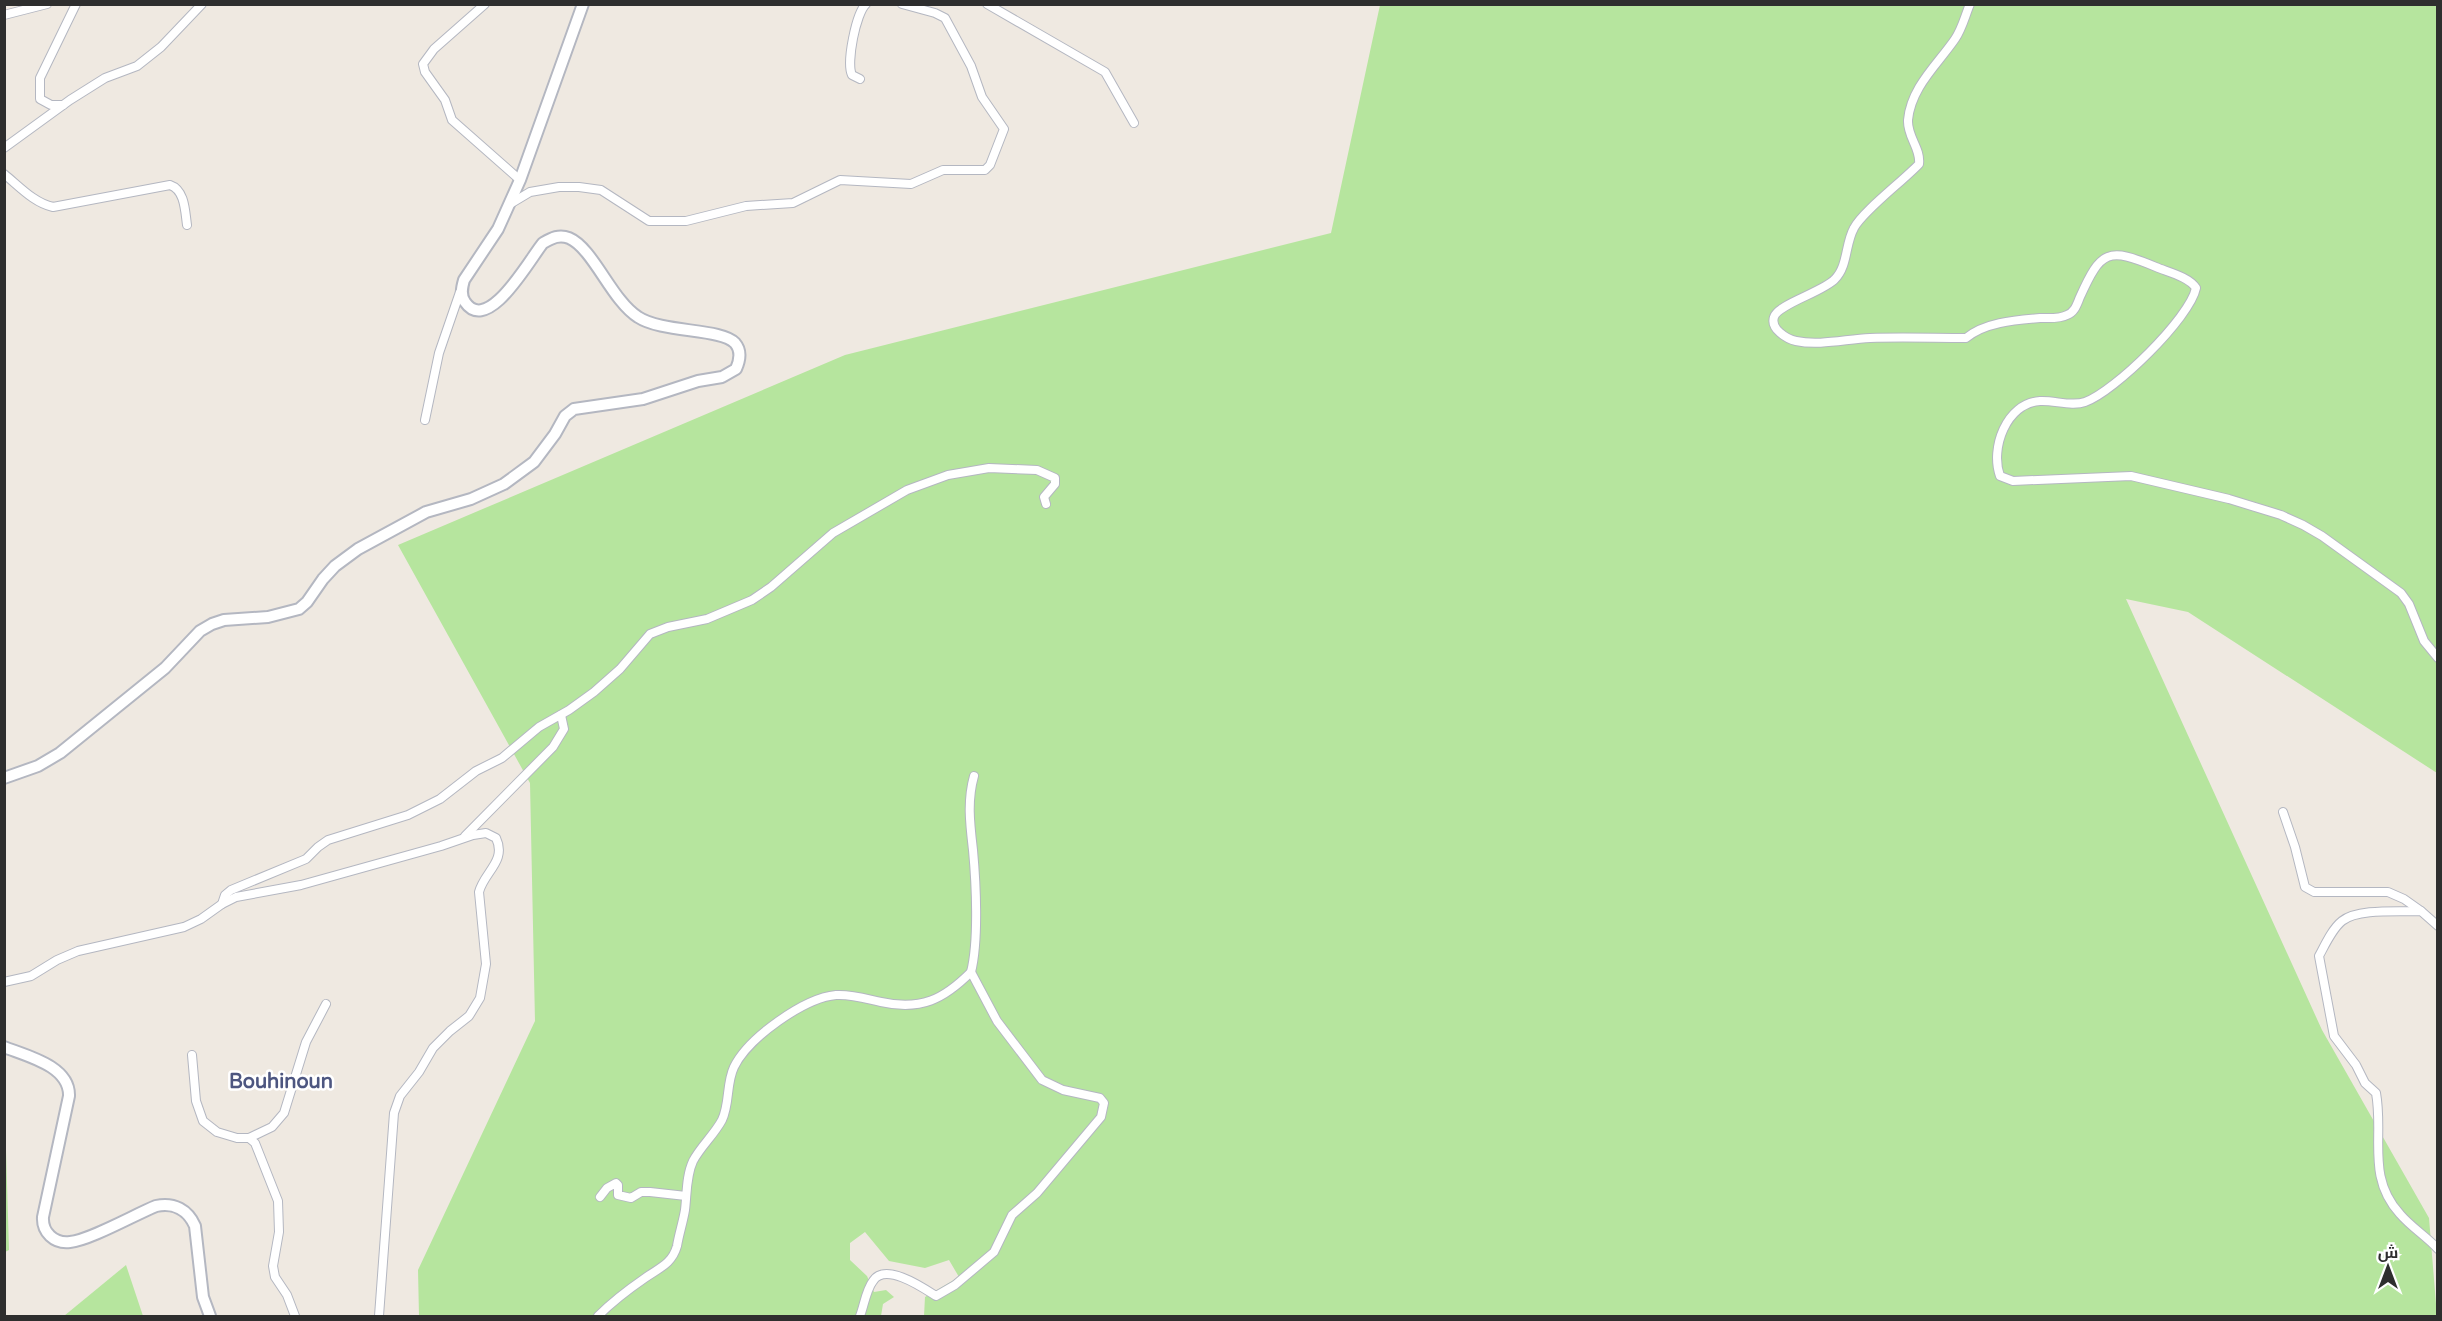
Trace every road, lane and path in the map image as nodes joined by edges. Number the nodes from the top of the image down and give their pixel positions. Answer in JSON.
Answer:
{"nodes":[{"id":1,"x":47,"y":4,"type":"edge"},
{"id":2,"x":76,"y":4,"type":"edge"},
{"id":3,"x":202,"y":4,"type":"edge"},
{"id":4,"x":485,"y":4,"type":"edge"},
{"id":5,"x":583,"y":4,"type":"edge"},
{"id":6,"x":866,"y":4,"type":"edge"},
{"id":7,"x":902,"y":4,"type":"edge"},
{"id":8,"x":987,"y":4,"type":"edge"},
{"id":9,"x":1970,"y":4,"type":"edge"},
{"id":10,"x":4,"y":15,"type":"edge"},
{"id":11,"x":860,"y":79,"type":"dead end"},
{"id":12,"x":63,"y":105,"type":"junction"},
{"id":13,"x":1134,"y":123,"type":"dead end"},
{"id":14,"x":4,"y":148,"type":"edge"},
{"id":15,"x":4,"y":174,"type":"edge"},
{"id":16,"x":520,"y":180,"type":"junction"},
{"id":17,"x":509,"y":205,"type":"junction"},
{"id":18,"x":187,"y":225,"type":"dead end"},
{"id":19,"x":461,"y":288,"type":"junction"},
{"id":20,"x":425,"y":420,"type":"dead end"},
{"id":21,"x":1046,"y":504,"type":"dead end"},
{"id":22,"x":2438,"y":658,"type":"edge"},
{"id":23,"x":561,"y":715,"type":"junction"},
{"id":24,"x":974,"y":776,"type":"dead end"},
{"id":25,"x":4,"y":778,"type":"edge"},
{"id":26,"x":2283,"y":812,"type":"dead end"},
{"id":27,"x":465,"y":836,"type":"junction"},
{"id":28,"x":222,"y":904,"type":"junction"},
{"id":29,"x":2421,"y":911,"type":"junction"},
{"id":30,"x":2438,"y":926,"type":"edge"},
{"id":31,"x":971,"y":972,"type":"junction"},
{"id":32,"x":4,"y":982,"type":"edge"},
{"id":33,"x":326,"y":1005,"type":"dead end"},
{"id":34,"x":4,"y":1047,"type":"edge"},
{"id":35,"x":192,"y":1055,"type":"dead end"},
{"id":36,"x":249,"y":1138,"type":"junction"},
{"id":37,"x":686,"y":1196,"type":"junction"},
{"id":38,"x":600,"y":1197,"type":"dead end"},
{"id":39,"x":2438,"y":1250,"type":"edge"},
{"id":40,"x":210,"y":1317,"type":"edge"},
{"id":41,"x":295,"y":1317,"type":"edge"},
{"id":42,"x":379,"y":1317,"type":"edge"},
{"id":43,"x":598,"y":1317,"type":"edge"},
{"id":44,"x":860,"y":1317,"type":"edge"}],
"edges":[{"from":1,"to":10,"type":"street"},
{"from":2,"to":12,"type":"street"},
{"from":3,"to":12,"type":"street"},
{"from":4,"to":16,"type":"street"},
{"from":5,"to":16,"type":"main road"},
{"from":6,"to":11,"type":"street"},
{"from":7,"to":17,"type":"street"},
{"from":8,"to":13,"type":"street"},
{"from":9,"to":22,"type":"street"},
{"from":12,"to":14,"type":"street"},
{"from":15,"to":18,"type":"street"},
{"from":16,"to":17,"type":"main road"},
{"from":17,"to":19,"type":"main road"},
{"from":19,"to":20,"type":"street"},
{"from":19,"to":25,"type":"main road"},
{"from":21,"to":23,"type":"street"},
{"from":23,"to":27,"type":"street"},
{"from":23,"to":28,"type":"street"},
{"from":24,"to":31,"type":"street"},
{"from":26,"to":29,"type":"street"},
{"from":27,"to":28,"type":"street"},
{"from":27,"to":42,"type":"street"},
{"from":28,"to":32,"type":"street"},
{"from":29,"to":30,"type":"street"},
{"from":29,"to":39,"type":"street"},
{"from":31,"to":37,"type":"street"},
{"from":31,"to":44,"type":"street"},
{"from":33,"to":36,"type":"street"},
{"from":34,"to":40,"type":"main road"},
{"from":35,"to":36,"type":"street"},
{"from":36,"to":41,"type":"street"},
{"from":37,"to":38,"type":"street"},
{"from":37,"to":43,"type":"street"}]}
